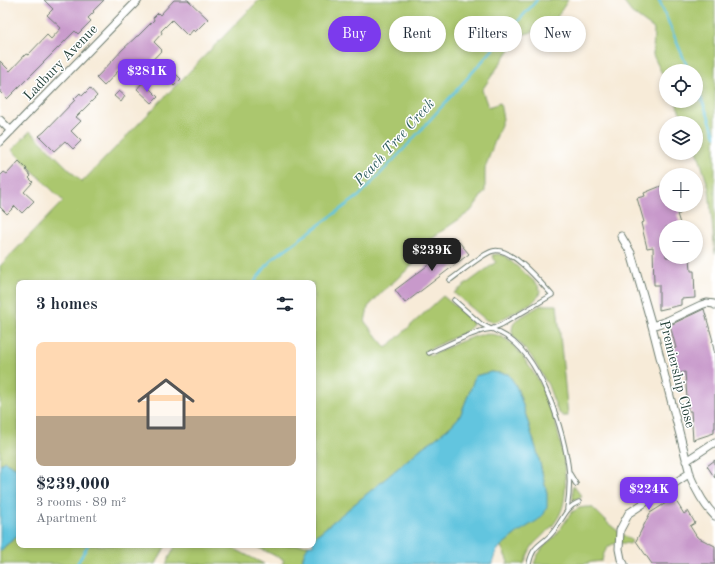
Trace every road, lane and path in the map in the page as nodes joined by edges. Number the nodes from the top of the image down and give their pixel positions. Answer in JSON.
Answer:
{"nodes":[{"id":1,"x":138,"y":0,"type":"edge"},
{"id":2,"x":0,"y":120,"type":"edge"},
{"id":3,"x":11,"y":130,"type":"junction"},
{"id":4,"x":0,"y":142,"type":"edge"},
{"id":5,"x":621,"y":236,"type":"dead end"},
{"id":6,"x":450,"y":280,"type":"dead end"},
{"id":7,"x":454,"y":300,"type":"dead end"},
{"id":8,"x":715,"y":305,"type":"edge"},
{"id":9,"x":652,"y":326,"type":"junction"},
{"id":10,"x":491,"y":329,"type":"junction"},
{"id":11,"x":429,"y":353,"type":"dead end"},
{"id":12,"x":715,"y":442,"type":"edge"},
{"id":13,"x":686,"y":461,"type":"junction"},
{"id":14,"x":690,"y":473,"type":"junction"},
{"id":15,"x":569,"y":474,"type":"junction"},
{"id":16,"x":576,"y":484,"type":"dead end"},
{"id":17,"x":579,"y":502,"type":"dead end"},
{"id":18,"x":567,"y":510,"type":"junction"},
{"id":19,"x":715,"y":516,"type":"edge"},
{"id":20,"x":623,"y":562,"type":"edge"},
{"id":21,"x":529,"y":564,"type":"edge"}],
"edges":[{"from":1,"to":3,"type":"street","name":"Ladbury Avenue"},
{"from":2,"to":3,"type":"street"},
{"from":3,"to":4,"type":"street","name":"Ladbury Avenue"},
{"from":5,"to":9,"type":"street","name":"Premiership Close"},
{"from":6,"to":10,"type":"lane"},
{"from":7,"to":10,"type":"lane"},
{"from":8,"to":9,"type":"street"},
{"from":9,"to":13,"type":"street","name":"Premiership Close"},
{"from":10,"to":11,"type":"lane"},
{"from":10,"to":15,"type":"lane"},
{"from":12,"to":13,"type":"street"},
{"from":13,"to":14,"type":"street","name":"Premiership Close"},
{"from":14,"to":19,"type":"street","name":"Premiership Close"},
{"from":14,"to":20,"type":"street"},
{"from":15,"to":16,"type":"lane"},
{"from":15,"to":18,"type":"lane"},
{"from":17,"to":18,"type":"lane"},
{"from":18,"to":21,"type":"lane"}]}
